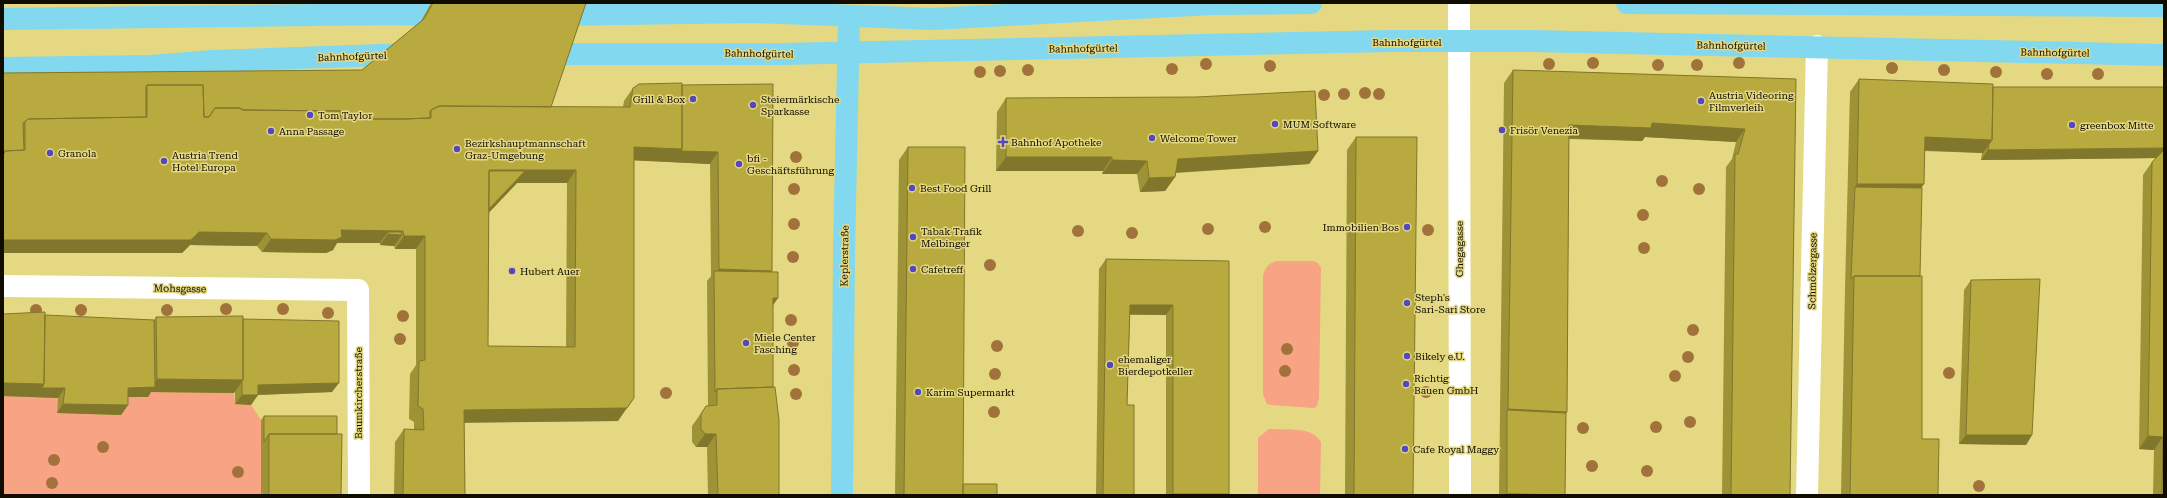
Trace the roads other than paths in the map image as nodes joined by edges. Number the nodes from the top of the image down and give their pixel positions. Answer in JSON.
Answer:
{"nodes":[{"id":1,"x":1311,"y":3,"type":"edge"},
{"id":2,"x":1459,"y":3,"type":"edge"},
{"id":3,"x":1627,"y":3,"type":"edge"},
{"id":4,"x":2164,"y":6,"type":"edge"},
{"id":5,"x":473,"y":16,"type":"edge"},
{"id":6,"x":536,"y":16,"type":"edge"},
{"id":7,"x":849,"y":16,"type":"junction"},
{"id":8,"x":3,"y":19,"type":"edge"},
{"id":9,"x":1458,"y":42,"type":"junction"},
{"id":10,"x":1817,"y":46,"type":"junction"},
{"id":11,"x":848,"y":53,"type":"junction"},
{"id":12,"x":429,"y":54,"type":"edge"},
{"id":13,"x":517,"y":54,"type":"edge"},
{"id":14,"x":2164,"y":55,"type":"edge"},
{"id":15,"x":3,"y":68,"type":"edge"},
{"id":16,"x":3,"y":286,"type":"edge"},
{"id":17,"x":358,"y":290,"type":"joint"},
{"id":18,"x":359,"y":495,"type":"edge"},
{"id":19,"x":842,"y":495,"type":"edge"},
{"id":20,"x":1460,"y":495,"type":"edge"},
{"id":21,"x":1807,"y":495,"type":"edge"}],
"edges":[{"from":1,"to":7,"type":"main road"},
{"from":2,"to":9,"type":"street","name":"Ghegagasse"},
{"from":3,"to":4,"type":"main road"},
{"from":5,"to":8,"type":"main road"},
{"from":6,"to":7,"type":"main road"},
{"from":7,"to":11,"type":"main road","name":"Keplerstraße"},
{"from":9,"to":10,"type":"main road","name":"Bahnhofgürtel"},
{"from":9,"to":11,"type":"main road","name":"Bahnhofgürtel"},
{"from":9,"to":20,"type":"street","name":"Ghegagasse"},
{"from":10,"to":14,"type":"main road","name":"Bahnhofgürtel"},
{"from":10,"to":21,"type":"street","name":"Schmölzergasse"},
{"from":11,"to":13,"type":"main road","name":"Bahnhofgürtel"},
{"from":11,"to":19,"type":"main road","name":"Keplerstraße"},
{"from":12,"to":15,"type":"main road","name":"Bahnhofgürtel"},
{"from":16,"to":17,"type":"street","name":"Mohsgasse"},
{"from":17,"to":18,"type":"street","name":"Baumkircherstraße"}]}
